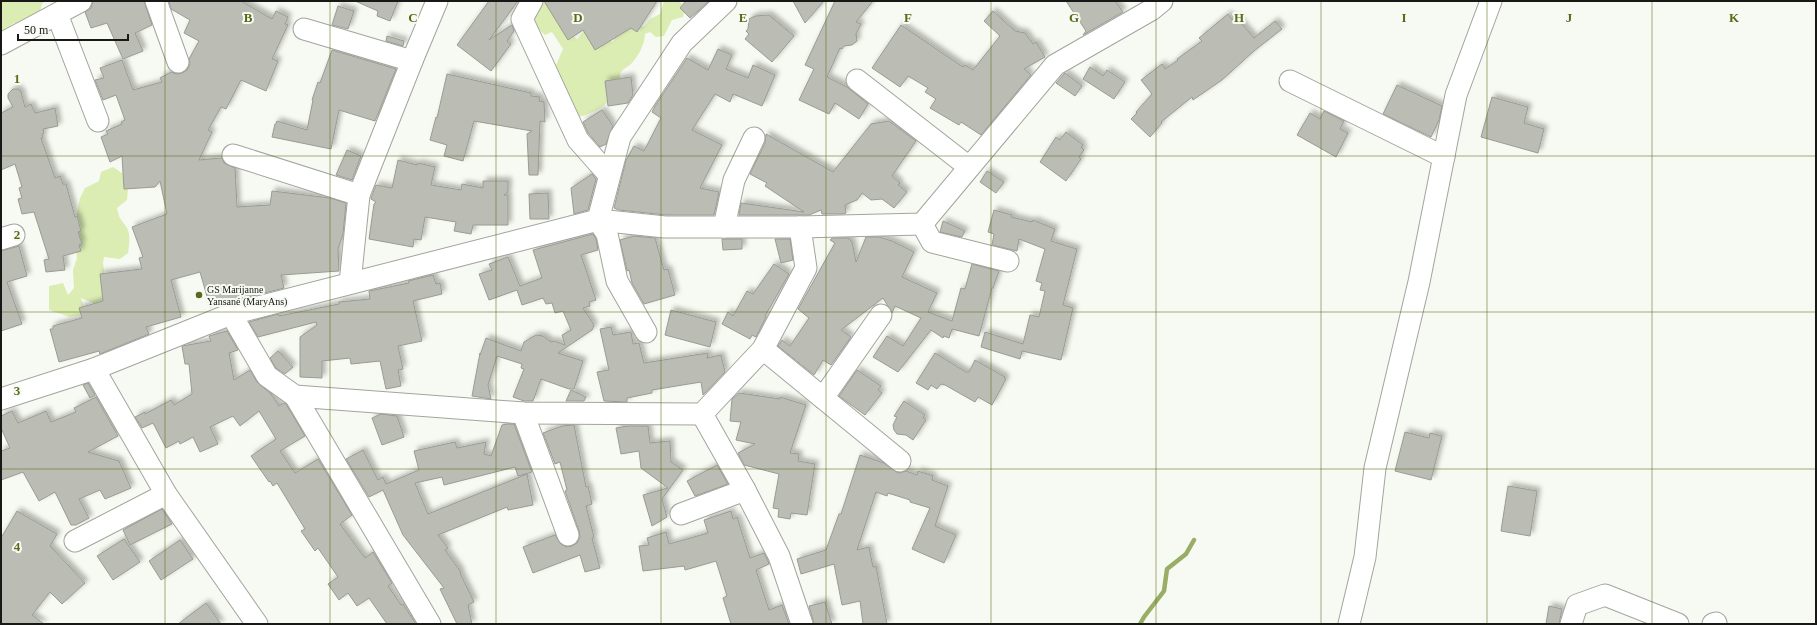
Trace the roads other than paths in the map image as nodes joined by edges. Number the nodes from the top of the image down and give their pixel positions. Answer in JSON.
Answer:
{"nodes":[{"id":1,"x":82,"y":1,"type":"edge"},
{"id":2,"x":156,"y":1,"type":"edge"},
{"id":3,"x":437,"y":1,"type":"edge"},
{"id":4,"x":532,"y":1,"type":"edge"},
{"id":5,"x":726,"y":1,"type":"edge"},
{"id":6,"x":1162,"y":1,"type":"edge"},
{"id":7,"x":1491,"y":1,"type":"edge"},
{"id":8,"x":57,"y":14,"type":"junction"},
{"id":9,"x":304,"y":29,"type":"dead end"},
{"id":10,"x":1,"y":44,"type":"edge"},
{"id":11,"x":412,"y":61,"type":"junction"},
{"id":12,"x":178,"y":62,"type":"dead end"},
{"id":13,"x":857,"y":80,"type":"dead end"},
{"id":14,"x":1290,"y":81,"type":"dead end"},
{"id":15,"x":98,"y":122,"type":"dead end"},
{"id":16,"x":754,"y":138,"type":"dead end"},
{"id":17,"x":233,"y":155,"type":"dead end"},
{"id":18,"x":1444,"y":157,"type":"junction"},
{"id":19,"x":970,"y":167,"type":"junction"},
{"id":20,"x":609,"y":175,"type":"junction"},
{"id":21,"x":359,"y":195,"type":"junction"},
{"id":22,"x":598,"y":220,"type":"junction"},
{"id":23,"x":922,"y":224,"type":"junction"},
{"id":24,"x":724,"y":227,"type":"junction"},
{"id":25,"x":800,"y":227,"type":"junction"},
{"id":26,"x":1008,"y":260,"type":"dead end"},
{"id":27,"x":350,"y":283,"type":"junction"},
{"id":28,"x":231,"y":314,"type":"junction"},
{"id":29,"x":881,"y":315,"type":"dead end"},
{"id":30,"x":646,"y":332,"type":"dead end"},
{"id":31,"x":763,"y":349,"type":"junction"},
{"id":32,"x":94,"y":368,"type":"junction"},
{"id":33,"x":295,"y":396,"type":"junction"},
{"id":34,"x":823,"y":398,"type":"junction"},
{"id":35,"x":1,"y":399,"type":"edge"},
{"id":36,"x":523,"y":413,"type":"junction"},
{"id":37,"x":702,"y":414,"type":"junction"},
{"id":38,"x":900,"y":461,"type":"dead end"},
{"id":39,"x":745,"y":490,"type":"junction"},
{"id":40,"x":166,"y":494,"type":"junction"},
{"id":41,"x":680,"y":514,"type":"dead end"},
{"id":42,"x":568,"y":535,"type":"dead end"},
{"id":43,"x":75,"y":541,"type":"dead end"},
{"id":44,"x":257,"y":624,"type":"edge"},
{"id":45,"x":430,"y":624,"type":"edge"},
{"id":46,"x":802,"y":624,"type":"edge"},
{"id":47,"x":1348,"y":624,"type":"edge"},
{"id":48,"x":1571,"y":624,"type":"edge"},
{"id":49,"x":1678,"y":624,"type":"edge"}],
"edges":[{"from":1,"to":8,"type":"street"},
{"from":2,"to":12,"type":"street"},
{"from":3,"to":11,"type":"street"},
{"from":4,"to":20,"type":"street"},
{"from":5,"to":20,"type":"street"},
{"from":6,"to":19,"type":"street"},
{"from":7,"to":18,"type":"street"},
{"from":8,"to":10,"type":"street"},
{"from":8,"to":15,"type":"street"},
{"from":9,"to":11,"type":"street"},
{"from":11,"to":21,"type":"street"},
{"from":13,"to":19,"type":"street"},
{"from":14,"to":18,"type":"street"},
{"from":16,"to":24,"type":"street"},
{"from":17,"to":21,"type":"street"},
{"from":18,"to":47,"type":"street"},
{"from":19,"to":23,"type":"street"},
{"from":20,"to":22,"type":"street"},
{"from":21,"to":27,"type":"street"},
{"from":22,"to":24,"type":"street"},
{"from":22,"to":27,"type":"street"},
{"from":22,"to":30,"type":"street"},
{"from":23,"to":25,"type":"street"},
{"from":23,"to":26,"type":"street"},
{"from":24,"to":25,"type":"street"},
{"from":25,"to":31,"type":"street"},
{"from":27,"to":28,"type":"street"},
{"from":28,"to":32,"type":"street"},
{"from":28,"to":33,"type":"street"},
{"from":29,"to":34,"type":"street"},
{"from":31,"to":34,"type":"street"},
{"from":31,"to":37,"type":"street"},
{"from":32,"to":35,"type":"street"},
{"from":32,"to":40,"type":"street"},
{"from":33,"to":36,"type":"street"},
{"from":33,"to":45,"type":"street"},
{"from":34,"to":38,"type":"street"},
{"from":36,"to":37,"type":"street"},
{"from":36,"to":42,"type":"street"},
{"from":37,"to":39,"type":"street"},
{"from":39,"to":41,"type":"street"},
{"from":39,"to":46,"type":"street"},
{"from":40,"to":43,"type":"street"},
{"from":40,"to":44,"type":"street"},
{"from":48,"to":49,"type":"street"}]}
